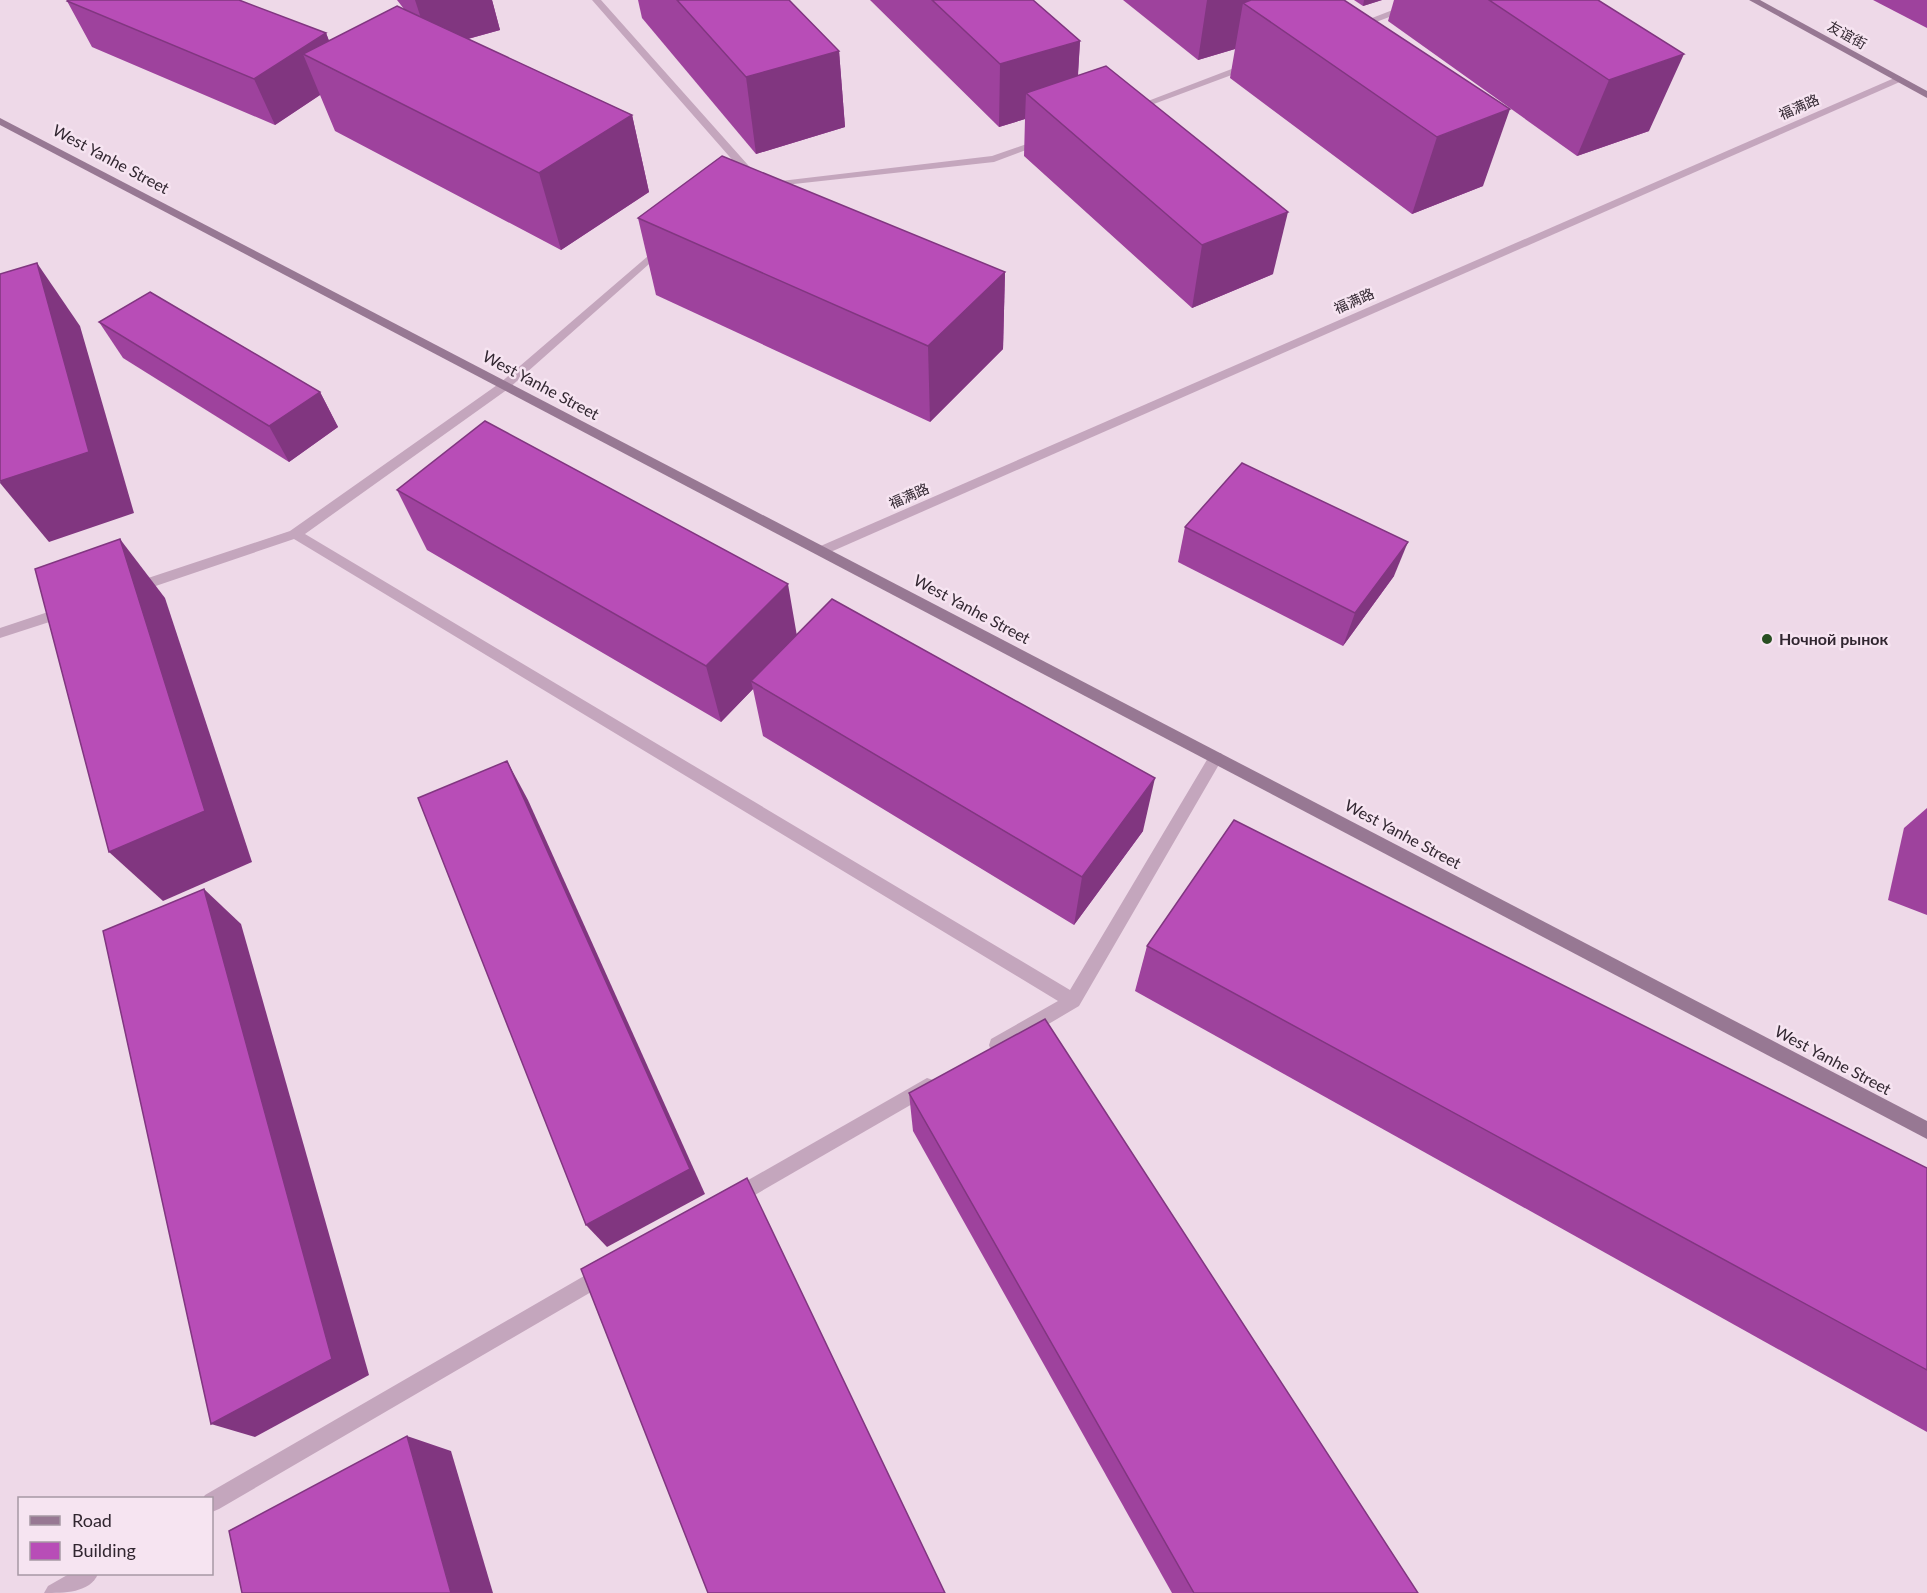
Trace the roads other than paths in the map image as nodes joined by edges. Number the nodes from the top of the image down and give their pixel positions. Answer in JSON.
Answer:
{"nodes":[{"id":1,"x":596,"y":0,"type":"edge"},
{"id":2,"x":1753,"y":0,"type":"edge"},
{"id":3,"x":1410,"y":6,"type":"dead end"},
{"id":4,"x":1342,"y":31,"type":"edge"},
{"id":5,"x":1264,"y":60,"type":"dead end"},
{"id":6,"x":1899,"y":79,"type":"junction"},
{"id":7,"x":1927,"y":95,"type":"edge"},
{"id":8,"x":1118,"y":114,"type":"edge"},
{"id":9,"x":0,"y":121,"type":"edge"},
{"id":10,"x":1051,"y":138,"type":"edge"},
{"id":11,"x":670,"y":240,"type":"edge"},
{"id":12,"x":504,"y":386,"type":"junction"},
{"id":13,"x":295,"y":534,"type":"junction"},
{"id":14,"x":821,"y":551,"type":"junction"},
{"id":15,"x":125,"y":591,"type":"edge"},
{"id":16,"x":79,"y":606,"type":"edge"},
{"id":17,"x":0,"y":633,"type":"edge"},
{"id":18,"x":1216,"y":757,"type":"junction"},
{"id":19,"x":1073,"y":1001,"type":"junction"},
{"id":20,"x":981,"y":1055,"type":"edge"},
{"id":21,"x":940,"y":1078,"type":"edge"},
{"id":22,"x":1927,"y":1130,"type":"edge"},
{"id":23,"x":724,"y":1204,"type":"edge"},
{"id":24,"x":622,"y":1263,"type":"edge"},
{"id":25,"x":213,"y":1501,"type":"edge"},
{"id":26,"x":86,"y":1575,"type":"edge"},
{"id":27,"x":55,"y":1593,"type":"edge"}],
"edges":[{"from":1,"to":10,"type":"street"},
{"from":2,"to":6,"type":"street","name":"友谊街"},
{"from":3,"to":4,"type":"street"},
{"from":5,"to":8,"type":"street"},
{"from":6,"to":7,"type":"street","name":"友谊街"},
{"from":6,"to":14,"type":"street","name":"福满路"},
{"from":9,"to":12,"type":"street","name":"West Yanhe Street"},
{"from":11,"to":12,"type":"street"},
{"from":12,"to":13,"type":"street"},
{"from":12,"to":14,"type":"street","name":"West Yanhe Street"},
{"from":13,"to":15,"type":"street"},
{"from":13,"to":19,"type":"street"},
{"from":14,"to":18,"type":"street","name":"West Yanhe Street"},
{"from":16,"to":17,"type":"street"},
{"from":18,"to":19,"type":"street"},
{"from":18,"to":22,"type":"street","name":"West Yanhe Street"},
{"from":19,"to":20,"type":"street"},
{"from":21,"to":23,"type":"street"},
{"from":24,"to":25,"type":"street"},
{"from":26,"to":27,"type":"street"}]}
